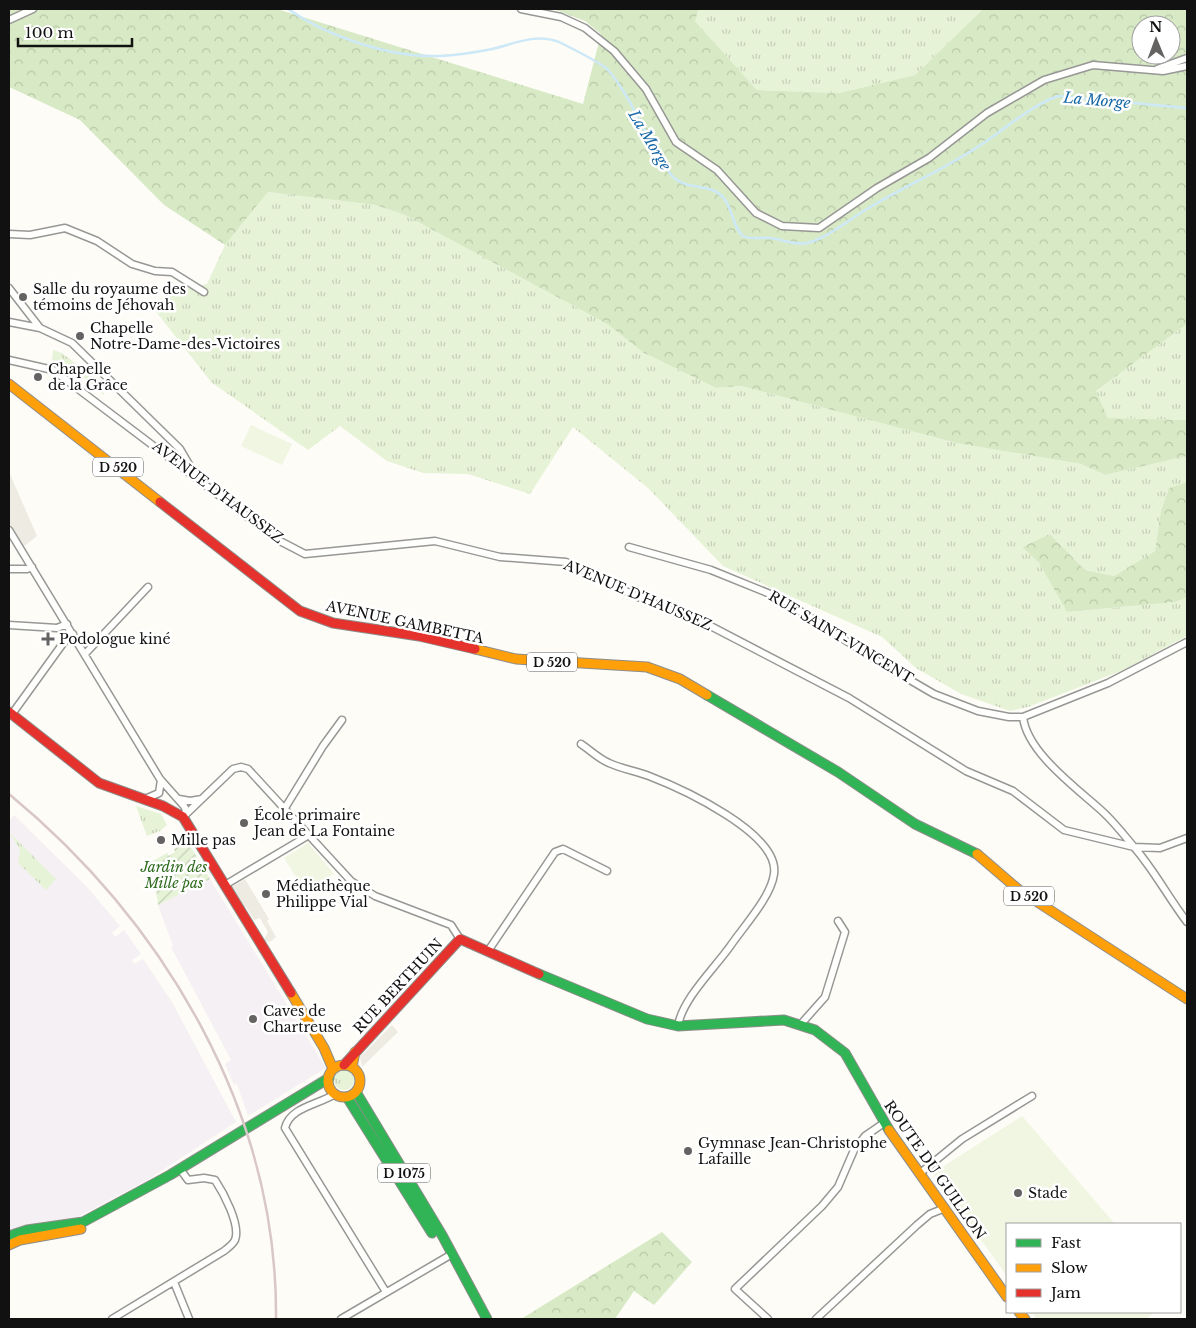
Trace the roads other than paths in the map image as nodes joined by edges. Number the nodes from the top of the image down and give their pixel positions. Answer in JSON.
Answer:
{"nodes":[{"id":1,"x":33,"y":9,"type":"edge"},
{"id":2,"x":521,"y":9,"type":"edge"},
{"id":3,"x":9,"y":20,"type":"edge"},
{"id":4,"x":1187,"y":58,"type":"edge"},
{"id":5,"x":1187,"y":66,"type":"edge"},
{"id":6,"x":1157,"y":69,"type":"junction"},
{"id":7,"x":12,"y":234,"type":"edge"},
{"id":8,"x":9,"y":288,"type":"edge"},
{"id":9,"x":204,"y":292,"type":"dead end"},
{"id":10,"x":9,"y":322,"type":"edge"},
{"id":11,"x":40,"y":328,"type":"junction"},
{"id":12,"x":9,"y":360,"type":"edge"},
{"id":13,"x":9,"y":384,"type":"edge"},
{"id":14,"x":196,"y":476,"type":"junction"},
{"id":15,"x":9,"y":530,"type":"edge"},
{"id":16,"x":629,"y":547,"type":"dead end"},
{"id":17,"x":32,"y":567,"type":"junction"},
{"id":18,"x":9,"y":569,"type":"edge"},
{"id":19,"x":148,"y":587,"type":"dead end"},
{"id":20,"x":67,"y":624,"type":"junction"},
{"id":21,"x":9,"y":625,"type":"edge"},
{"id":22,"x":73,"y":634,"type":"junction"},
{"id":23,"x":1187,"y":642,"type":"edge"},
{"id":24,"x":85,"y":654,"type":"junction"},
{"id":25,"x":10,"y":713,"type":"edge"},
{"id":26,"x":1023,"y":717,"type":"junction"},
{"id":27,"x":342,"y":720,"type":"dead end"},
{"id":28,"x":581,"y":744,"type":"dead end"},
{"id":29,"x":160,"y":778,"type":"junction"},
{"id":30,"x":175,"y":798,"type":"junction"},
{"id":31,"x":144,"y":799,"type":"junction"},
{"id":32,"x":202,"y":799,"type":"junction"},
{"id":33,"x":285,"y":808,"type":"junction"},
{"id":34,"x":183,"y":817,"type":"junction"},
{"id":35,"x":309,"y":835,"type":"junction"},
{"id":36,"x":1187,"y":838,"type":"edge"},
{"id":37,"x":1134,"y":847,"type":"junction"},
{"id":38,"x":607,"y":871,"type":"dead end"},
{"id":39,"x":225,"y":885,"type":"junction"},
{"id":40,"x":838,"y":920,"type":"dead end"},
{"id":41,"x":1187,"y":922,"type":"edge"},
{"id":42,"x":460,"y":939,"type":"junction"},
{"id":43,"x":488,"y":951,"type":"junction"},
{"id":44,"x":1187,"y":999,"type":"edge"},
{"id":45,"x":801,"y":1024,"type":"junction"},
{"id":46,"x":678,"y":1026,"type":"junction"},
{"id":47,"x":324,"y":1048,"type":"junction"},
{"id":48,"x":347,"y":1066,"type":"junction"},
{"id":49,"x":331,"y":1074,"type":"junction"},
{"id":50,"x":308,"y":1091,"type":"junction"},
{"id":51,"x":333,"y":1092,"type":"junction"},
{"id":52,"x":356,"y":1092,"type":"junction"},
{"id":53,"x":1032,"y":1096,"type":"dead end"},
{"id":54,"x":347,"y":1097,"type":"junction"},
{"id":55,"x":884,"y":1123,"type":"junction"},
{"id":56,"x":180,"y":1169,"type":"junction"},
{"id":57,"x":919,"y":1174,"type":"junction"},
{"id":58,"x":153,"y":1185,"type":"junction"},
{"id":59,"x":945,"y":1208,"type":"junction"},
{"id":60,"x":9,"y":1236,"type":"edge"},
{"id":61,"x":9,"y":1245,"type":"edge"},
{"id":62,"x":452,"y":1254,"type":"junction"},
{"id":63,"x":174,"y":1282,"type":"junction"},
{"id":64,"x":386,"y":1292,"type":"junction"},
{"id":65,"x":1006,"y":1296,"type":"edge"},
{"id":66,"x":112,"y":1319,"type":"edge"},
{"id":67,"x":189,"y":1319,"type":"edge"},
{"id":68,"x":342,"y":1319,"type":"edge"},
{"id":69,"x":487,"y":1319,"type":"edge"},
{"id":70,"x":768,"y":1319,"type":"edge"},
{"id":71,"x":816,"y":1319,"type":"edge"}],
"edges":[{"from":1,"to":3,"type":"street"},
{"from":2,"to":6,"type":"street"},
{"from":4,"to":6,"type":"street"},
{"from":5,"to":6,"type":"street"},
{"from":7,"to":9,"type":"street"},
{"from":8,"to":11,"type":"street"},
{"from":10,"to":11,"type":"street"},
{"from":11,"to":14,"type":"street"},
{"from":12,"to":14,"type":"street","name":"AVENUE D'HAUSSEZ"},
{"from":13,"to":44,"type":"main road","name":"AVENUE GAMBETTA","number":"D 520"},
{"from":14,"to":37,"type":"street","name":"AVENUE D'HAUSSEZ"},
{"from":15,"to":17,"type":"street"},
{"from":16,"to":26,"type":"street","name":"RUE SAINT-VINCENT"},
{"from":17,"to":18,"type":"street"},
{"from":17,"to":20,"type":"street"},
{"from":19,"to":24,"type":"street"},
{"from":20,"to":21,"type":"street"},
{"from":20,"to":22,"type":"street"},
{"from":22,"to":24,"type":"street"},
{"from":22,"to":25,"type":"street"},
{"from":23,"to":26,"type":"street"},
{"from":24,"to":29,"type":"street"},
{"from":25,"to":31,"type":"main road"},
{"from":26,"to":37,"type":"street"},
{"from":27,"to":33,"type":"street"},
{"from":28,"to":46,"type":"street"},
{"from":29,"to":30,"type":"street"},
{"from":29,"to":31,"type":"street"},
{"from":30,"to":32,"type":"street"},
{"from":30,"to":34,"type":"street"},
{"from":31,"to":34,"type":"main road"},
{"from":32,"to":33,"type":"street"},
{"from":32,"to":34,"type":"street"},
{"from":33,"to":35,"type":"street"},
{"from":34,"to":39,"type":"main road"},
{"from":35,"to":39,"type":"street"},
{"from":35,"to":42,"type":"street"},
{"from":36,"to":37,"type":"street","name":"AVENUE D'HAUSSEZ"},
{"from":37,"to":41,"type":"street"},
{"from":38,"to":43,"type":"street"},
{"from":39,"to":47,"type":"main road"},
{"from":40,"to":45,"type":"street"},
{"from":42,"to":43,"type":"main road","name":"ROUTE DU GUILLON"},
{"from":42,"to":48,"type":"main road","name":"RUE BERTHUIN"},
{"from":43,"to":46,"type":"main road","name":"ROUTE DU GUILLON"},
{"from":45,"to":46,"type":"main road","name":"ROUTE DU GUILLON"},
{"from":45,"to":55,"type":"main road","name":"ROUTE DU GUILLON"},
{"from":47,"to":48,"type":"main road"},
{"from":47,"to":49,"type":"main road"},
{"from":48,"to":49,"type":"main road"},
{"from":48,"to":52,"type":"main road"},
{"from":49,"to":50,"type":"main road"},
{"from":49,"to":51,"type":"main road"},
{"from":50,"to":51,"type":"main road"},
{"from":50,"to":56,"type":"main road"},
{"from":51,"to":54,"type":"main road"},
{"from":51,"to":64,"type":"street"},
{"from":52,"to":54,"type":"main road"},
{"from":52,"to":62,"type":"main road","number":"D 1075"},
{"from":53,"to":57,"type":"street"},
{"from":54,"to":62,"type":"main road","number":"D 1075"},
{"from":55,"to":57,"type":"main road","name":"ROUTE DU GUILLON"},
{"from":55,"to":70,"type":"street"},
{"from":56,"to":58,"type":"main road"},
{"from":56,"to":63,"type":"street"},
{"from":57,"to":59,"type":"main road","name":"ROUTE DU GUILLON"},
{"from":58,"to":60,"type":"main road"},
{"from":58,"to":61,"type":"main road"},
{"from":59,"to":65,"type":"main road","name":"ROUTE DU GUILLON"},
{"from":59,"to":71,"type":"street"},
{"from":62,"to":64,"type":"street"},
{"from":62,"to":69,"type":"main road","number":"D 1075"},
{"from":63,"to":66,"type":"street"},
{"from":63,"to":67,"type":"street"},
{"from":64,"to":68,"type":"street"}]}
